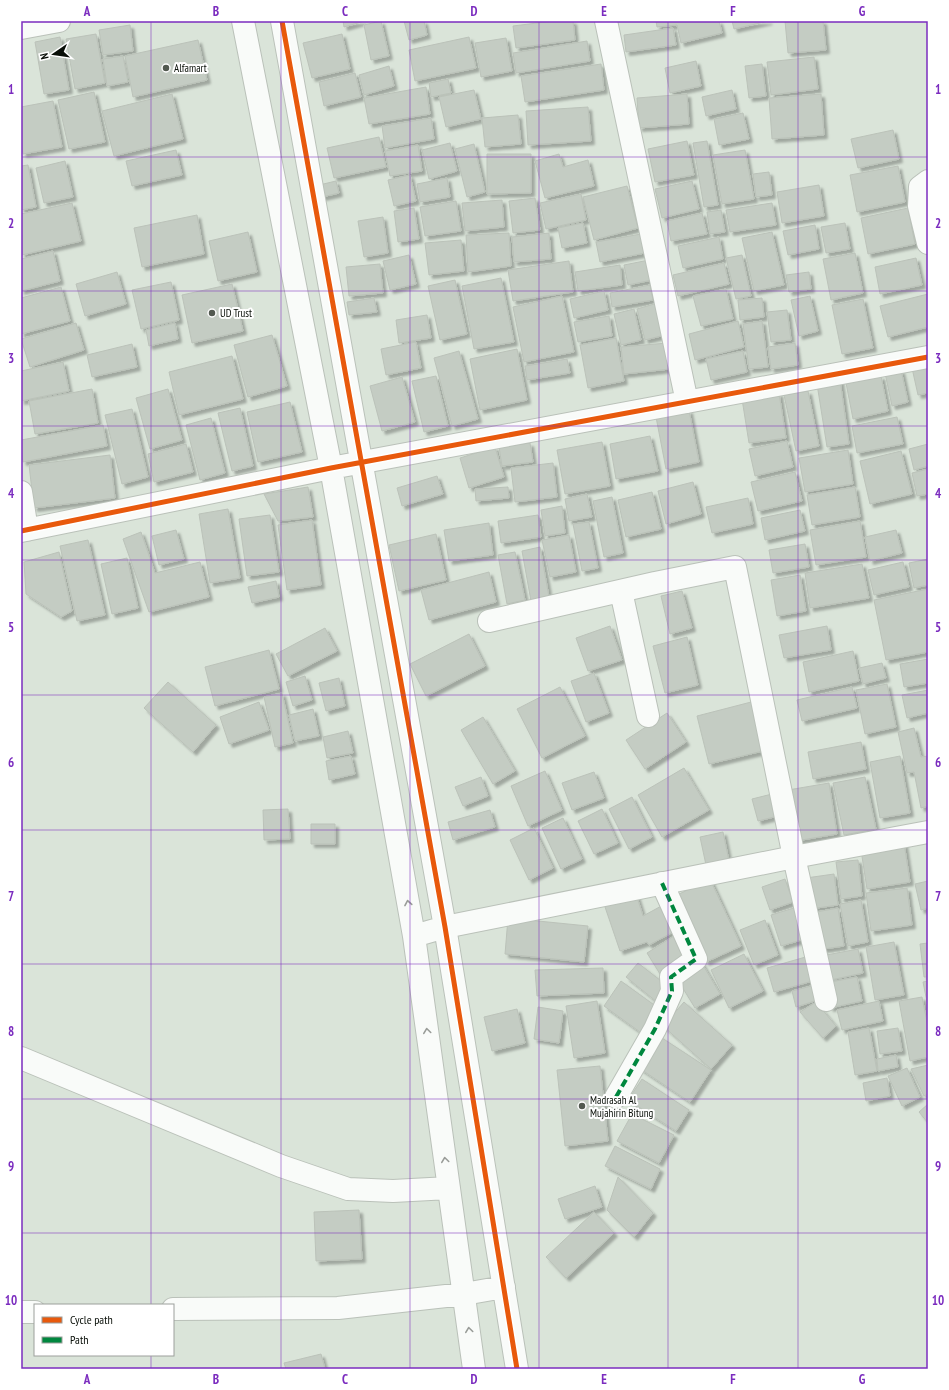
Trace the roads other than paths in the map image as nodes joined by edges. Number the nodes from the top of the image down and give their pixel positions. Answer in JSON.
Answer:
{"nodes":[{"id":1,"x":58,"y":21,"type":"edge"},
{"id":2,"x":243,"y":21,"type":"edge"},
{"id":3,"x":282,"y":21,"type":"edge"},
{"id":4,"x":606,"y":21,"type":"edge"},
{"id":5,"x":21,"y":28,"type":"edge"},
{"id":6,"x":928,"y":181,"type":"edge"},
{"id":7,"x":928,"y":243,"type":"edge"},
{"id":8,"x":928,"y":357,"type":"edge"},
{"id":9,"x":687,"y":402,"type":"junction"},
{"id":10,"x":362,"y":462,"type":"junction"},
{"id":11,"x":331,"y":468,"type":"junction"},
{"id":12,"x":21,"y":492,"type":"edge"},
{"id":13,"x":24,"y":530,"type":"edge"},
{"id":14,"x":621,"y":591,"type":"junction"},
{"id":15,"x":489,"y":621,"type":"dead end"},
{"id":16,"x":648,"y":716,"type":"dead end"},
{"id":17,"x":928,"y":832,"type":"edge"},
{"id":18,"x":794,"y":857,"type":"junction"},
{"id":19,"x":662,"y":883,"type":"junction"},
{"id":20,"x":445,"y":927,"type":"junction"},
{"id":21,"x":414,"y":936,"type":"junction"},
{"id":22,"x":826,"y":1000,"type":"dead end"},
{"id":23,"x":21,"y":1058,"type":"edge"},
{"id":24,"x":616,"y":1097,"type":"dead end"},
{"id":25,"x":449,"y":1188,"type":"junction"},
{"id":26,"x":504,"y":1287,"type":"junction"},
{"id":27,"x":464,"y":1294,"type":"junction"},
{"id":28,"x":174,"y":1309,"type":"edge"},
{"id":29,"x":21,"y":1312,"type":"edge"},
{"id":30,"x":34,"y":1312,"type":"edge"},
{"id":31,"x":474,"y":1369,"type":"edge"},
{"id":32,"x":517,"y":1369,"type":"edge"}],
"edges":[{"from":1,"to":5,"type":"street"},
{"from":2,"to":11,"type":"street"},
{"from":3,"to":10,"type":"street"},
{"from":4,"to":9,"type":"street"},
{"from":6,"to":7,"type":"street"},
{"from":8,"to":9,"type":"street"},
{"from":9,"to":10,"type":"street"},
{"from":10,"to":11,"type":"street"},
{"from":10,"to":20,"type":"street"},
{"from":11,"to":13,"type":"street"},
{"from":21,"to":11,"type":"street","one_way":true},
{"from":12,"to":13,"type":"street"},
{"from":14,"to":15,"type":"street"},
{"from":14,"to":16,"type":"street"},
{"from":14,"to":18,"type":"street"},
{"from":17,"to":18,"type":"street"},
{"from":18,"to":19,"type":"street"},
{"from":18,"to":22,"type":"street"},
{"from":19,"to":20,"type":"street"},
{"from":19,"to":24,"type":"street"},
{"from":20,"to":21,"type":"street"},
{"from":20,"to":26,"type":"street"},
{"from":25,"to":21,"type":"street","one_way":true},
{"from":23,"to":25,"type":"street"},
{"from":25,"to":27,"type":"street"},
{"from":26,"to":27,"type":"street"},
{"from":26,"to":32,"type":"street"},
{"from":27,"to":28,"type":"street"},
{"from":31,"to":27,"type":"street","one_way":true},
{"from":29,"to":30,"type":"street"}]}
